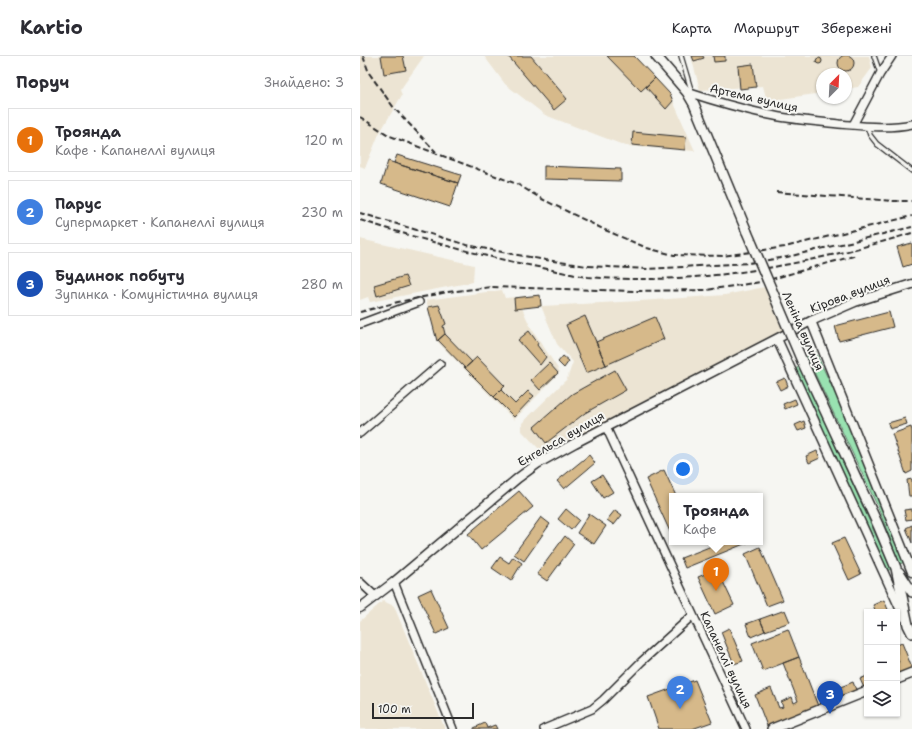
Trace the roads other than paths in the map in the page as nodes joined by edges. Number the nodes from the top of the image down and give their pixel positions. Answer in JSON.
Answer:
{"nodes":[{"id":1,"x":656,"y":56,"type":"edge"},
{"id":2,"x":681,"y":56,"type":"edge"},
{"id":3,"x":874,"y":56,"type":"edge"},
{"id":4,"x":892,"y":56,"type":"edge"},
{"id":5,"x":880,"y":74,"type":"junction"},
{"id":6,"x":690,"y":93,"type":"junction"},
{"id":7,"x":912,"y":124,"type":"edge"},
{"id":8,"x":853,"y":125,"type":"junction"},
{"id":9,"x":867,"y":126,"type":"junction"},
{"id":10,"x":912,"y":171,"type":"edge"},
{"id":11,"x":912,"y":284,"type":"edge"},
{"id":12,"x":419,"y":302,"type":"dead end"},
{"id":13,"x":811,"y":321,"type":"junction"},
{"id":14,"x":360,"y":324,"type":"edge"},
{"id":15,"x":777,"y":339,"type":"junction"},
{"id":16,"x":440,"y":364,"type":"dead end"},
{"id":17,"x":606,"y":427,"type":"junction"},
{"id":18,"x":360,"y":433,"type":"edge"},
{"id":19,"x":896,"y":568,"type":"junction"},
{"id":20,"x":912,"y":572,"type":"edge"},
{"id":21,"x":360,"y":582,"type":"edge"},
{"id":22,"x":394,"y":582,"type":"junction"},
{"id":23,"x":912,"y":592,"type":"edge"},
{"id":24,"x":375,"y":596,"type":"junction"},
{"id":25,"x":360,"y":608,"type":"edge"},
{"id":26,"x":693,"y":615,"type":"junction"},
{"id":27,"x":910,"y":629,"type":"edge"},
{"id":28,"x":912,"y":674,"type":"edge"},
{"id":29,"x":900,"y":678,"type":"edge"},
{"id":30,"x":864,"y":692,"type":"edge"},
{"id":31,"x":453,"y":729,"type":"edge"},
{"id":32,"x":544,"y":729,"type":"edge"},
{"id":33,"x":746,"y":729,"type":"edge"},
{"id":34,"x":772,"y":729,"type":"edge"}],
"edges":[{"from":1,"to":6,"type":"main road","name":"Леніна вулиця"},
{"from":2,"to":6,"type":"lane"},
{"from":3,"to":5,"type":"lane"},
{"from":4,"to":5,"type":"street"},
{"from":5,"to":8,"type":"street"},
{"from":6,"to":8,"type":"street","name":"Артема вулиця"},
{"from":6,"to":19,"type":"main road","name":"Леніна вулиця","bridge":true},
{"from":7,"to":9,"type":"street","name":"Артема вулиця"},
{"from":8,"to":9,"type":"street","name":"Артема вулиця"},
{"from":9,"to":10,"type":"lane"},
{"from":11,"to":13,"type":"street","name":"Кірова вулиця"},
{"from":12,"to":14,"type":"street"},
{"from":13,"to":15,"type":"street","name":"Кірова вулиця"},
{"from":13,"to":20,"type":"street","name":"Леніна вулиця"},
{"from":15,"to":17,"type":"street","name":"Енгельса вулиця"},
{"from":15,"to":27,"type":"street","name":"Леніна вулиця"},
{"from":16,"to":18,"type":"street"},
{"from":17,"to":22,"type":"street","name":"Енгельса вулиця"},
{"from":17,"to":26,"type":"street","name":"Капанеллі вулиця"},
{"from":19,"to":23,"type":"main road"},
{"from":19,"to":27,"type":"main road","name":"Леніна вулиця"},
{"from":21,"to":24,"type":"street"},
{"from":22,"to":24,"type":"street","name":"Енгельса вулиця"},
{"from":22,"to":31,"type":"street"},
{"from":24,"to":25,"type":"street","name":"Енгельса вулиця"},
{"from":26,"to":32,"type":"street"},
{"from":26,"to":33,"type":"street","name":"Капанеллі вулиця"},
{"from":28,"to":29,"type":"main road"},
{"from":30,"to":34,"type":"main road"}]}
